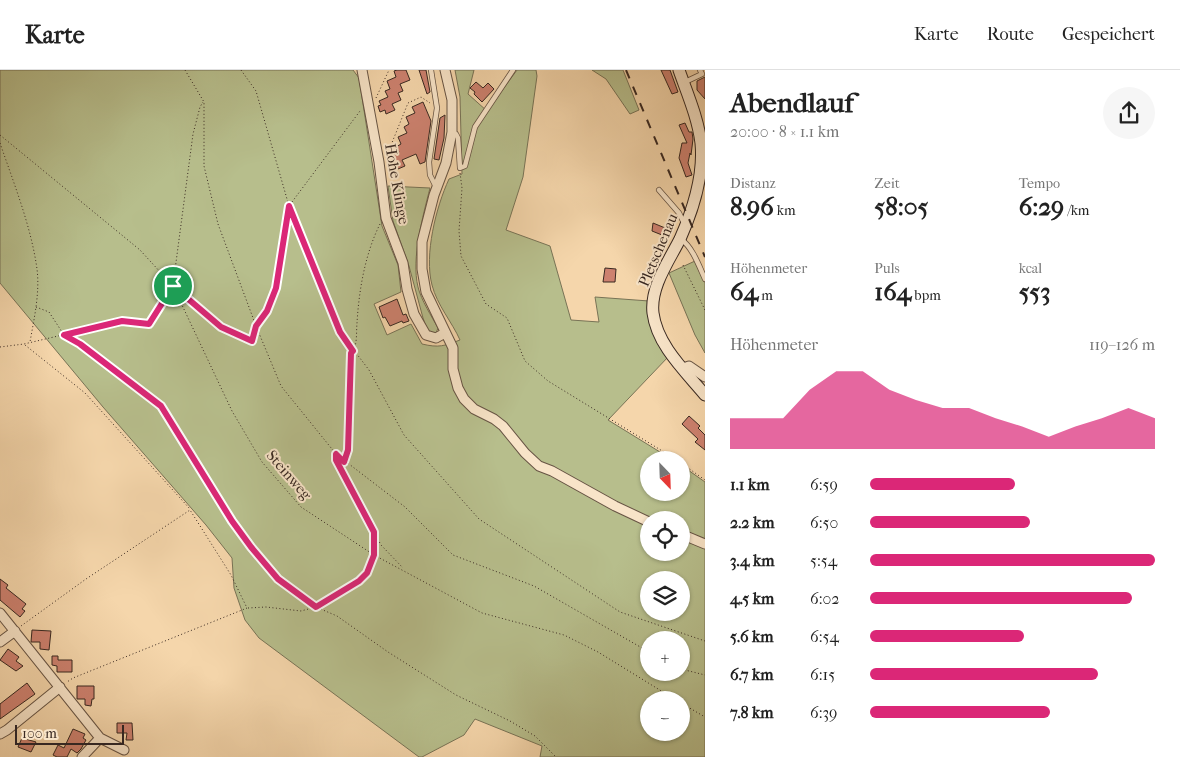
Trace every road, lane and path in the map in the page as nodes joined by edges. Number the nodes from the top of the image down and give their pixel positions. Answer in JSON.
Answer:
{"nodes":[{"id":1,"x":185,"y":70,"type":"edge"},
{"id":2,"x":240,"y":70,"type":"edge"},
{"id":3,"x":362,"y":70,"type":"edge"},
{"id":4,"x":389,"y":70,"type":"edge"},
{"id":5,"x":431,"y":70,"type":"edge"},
{"id":6,"x":445,"y":70,"type":"edge"},
{"id":7,"x":513,"y":70,"type":"edge"},
{"id":8,"x":679,"y":70,"type":"edge"},
{"id":9,"x":700,"y":70,"type":"edge"},
{"id":10,"x":683,"y":83,"type":"junction"},
{"id":11,"x":372,"y":101,"type":"junction"},
{"id":12,"x":204,"y":102,"type":"junction"},
{"id":13,"x":432,"y":104,"type":"dead end"},
{"id":14,"x":452,"y":132,"type":"junction"},
{"id":15,"x":0,"y":135,"type":"edge"},
{"id":16,"x":0,"y":143,"type":"edge"},
{"id":17,"x":386,"y":158,"type":"dead end"},
{"id":18,"x":703,"y":163,"type":"edge"},
{"id":19,"x":460,"y":168,"type":"junction"},
{"id":20,"x":437,"y":188,"type":"junction"},
{"id":21,"x":659,"y":190,"type":"dead end"},
{"id":22,"x":289,"y":206,"type":"junction"},
{"id":23,"x":386,"y":218,"type":"junction"},
{"id":24,"x":686,"y":223,"type":"junction"},
{"id":25,"x":680,"y":238,"type":"junction"},
{"id":26,"x":683,"y":265,"type":"dead end"},
{"id":27,"x":705,"y":279,"type":"edge"},
{"id":28,"x":173,"y":286,"type":"junction"},
{"id":29,"x":36,"y":307,"type":"junction"},
{"id":30,"x":705,"y":310,"type":"edge"},
{"id":31,"x":256,"y":326,"type":"junction"},
{"id":32,"x":445,"y":333,"type":"junction"},
{"id":33,"x":64,"y":335,"type":"junction"},
{"id":34,"x":30,"y":343,"type":"junction"},
{"id":35,"x":24,"y":344,"type":"junction"},
{"id":36,"x":0,"y":347,"type":"edge"},
{"id":37,"x":353,"y":351,"type":"junction"},
{"id":38,"x":683,"y":368,"type":"junction"},
{"id":39,"x":705,"y":377,"type":"edge"},
{"id":40,"x":705,"y":396,"type":"edge"},
{"id":41,"x":662,"y":451,"type":"edge"},
{"id":42,"x":336,"y":454,"type":"junction"},
{"id":43,"x":344,"y":462,"type":"junction"},
{"id":44,"x":690,"y":469,"type":"edge"},
{"id":45,"x":705,"y":480,"type":"edge"},
{"id":46,"x":190,"y":510,"type":"junction"},
{"id":47,"x":640,"y":518,"type":"edge"},
{"id":48,"x":374,"y":532,"type":"junction"},
{"id":49,"x":690,"y":538,"type":"edge"},
{"id":50,"x":705,"y":544,"type":"edge"},
{"id":51,"x":374,"y":555,"type":"junction"},
{"id":52,"x":406,"y":570,"type":"junction"},
{"id":53,"x":316,"y":607,"type":"junction"},
{"id":54,"x":247,"y":608,"type":"junction"},
{"id":55,"x":0,"y":613,"type":"edge"},
{"id":56,"x":14,"y":631,"type":"junction"},
{"id":57,"x":705,"y":641,"type":"edge"},
{"id":58,"x":0,"y":642,"type":"edge"},
{"id":59,"x":640,"y":647,"type":"edge"},
{"id":60,"x":690,"y":671,"type":"edge"},
{"id":61,"x":705,"y":675,"type":"edge"},
{"id":62,"x":60,"y":687,"type":"junction"},
{"id":63,"x":661,"y":691,"type":"edge"},
{"id":64,"x":690,"y":709,"type":"edge"},
{"id":65,"x":705,"y":717,"type":"edge"},
{"id":66,"x":0,"y":734,"type":"edge"},
{"id":67,"x":100,"y":738,"type":"junction"},
{"id":68,"x":124,"y":750,"type":"dead end"},
{"id":69,"x":82,"y":757,"type":"edge"},
{"id":70,"x":556,"y":757,"type":"edge"}],
"edges":[{"from":1,"to":12,"type":"path"},
{"from":2,"to":22,"type":"path"},
{"from":3,"to":11,"type":"street","name":"Hohe Klinge"},
{"from":4,"to":11,"type":"path"},
{"from":5,"to":20,"type":"lane"},
{"from":6,"to":14,"type":"street"},
{"from":7,"to":19,"type":"lane"},
{"from":8,"to":10,"type":"main road","name":"Pletschenau"},
{"from":9,"to":10,"type":"lane"},
{"from":10,"to":18,"type":"main road","name":"Pletschenau"},
{"from":11,"to":22,"type":"path"},
{"from":11,"to":23,"type":"street","name":"Hohe Klinge"},
{"from":12,"to":28,"type":"path"},
{"from":12,"to":31,"type":"path"},
{"from":13,"to":17,"type":"path"},
{"from":14,"to":19,"type":"lane"},
{"from":14,"to":20,"type":"street"},
{"from":15,"to":28,"type":"path","name":"Steinweg"},
{"from":16,"to":29,"type":"path"},
{"from":18,"to":24,"type":"main road","name":"Pletschenau"},
{"from":19,"to":41,"type":"path"},
{"from":20,"to":32,"type":"street"},
{"from":21,"to":24,"type":"lane"},
{"from":22,"to":31,"type":"path"},
{"from":22,"to":37,"type":"path"},
{"from":23,"to":32,"type":"street","name":"Hohe Klinge"},
{"from":23,"to":37,"type":"path"},
{"from":24,"to":25,"type":"main road","name":"Pletschenau"},
{"from":25,"to":27,"type":"lane"},
{"from":25,"to":38,"type":"main road","name":"Pletschenau"},
{"from":26,"to":30,"type":"path"},
{"from":28,"to":31,"type":"path"},
{"from":28,"to":33,"type":"path"},
{"from":28,"to":51,"type":"path","name":"Steinweg"},
{"from":29,"to":33,"type":"path"},
{"from":29,"to":34,"type":"path"},
{"from":31,"to":42,"type":"path"},
{"from":32,"to":47,"type":"street"},
{"from":33,"to":34,"type":"path"},
{"from":33,"to":53,"type":"path"},
{"from":34,"to":35,"type":"path"},
{"from":35,"to":36,"type":"path"},
{"from":35,"to":46,"type":"path"},
{"from":37,"to":43,"type":"path"},
{"from":37,"to":57,"type":"path"},
{"from":38,"to":39,"type":"street"},
{"from":38,"to":40,"type":"main road","name":"Pletschenau"},
{"from":42,"to":43,"type":"path"},
{"from":42,"to":48,"type":"path"},
{"from":43,"to":59,"type":"path"},
{"from":44,"to":45,"type":"path"},
{"from":46,"to":54,"type":"path"},
{"from":46,"to":56,"type":"path"},
{"from":48,"to":51,"type":"path"},
{"from":48,"to":52,"type":"path"},
{"from":49,"to":50,"type":"street"},
{"from":51,"to":52,"type":"path","name":"Steinweg"},
{"from":51,"to":53,"type":"path"},
{"from":52,"to":63,"type":"path","name":"Steinweg"},
{"from":53,"to":54,"type":"path"},
{"from":53,"to":70,"type":"path"},
{"from":54,"to":62,"type":"path"},
{"from":55,"to":56,"type":"street"},
{"from":56,"to":58,"type":"street"},
{"from":56,"to":62,"type":"street"},
{"from":60,"to":61,"type":"path"},
{"from":62,"to":66,"type":"street"},
{"from":62,"to":67,"type":"street"},
{"from":64,"to":65,"type":"path"},
{"from":67,"to":68,"type":"street"},
{"from":67,"to":69,"type":"street"}]}
